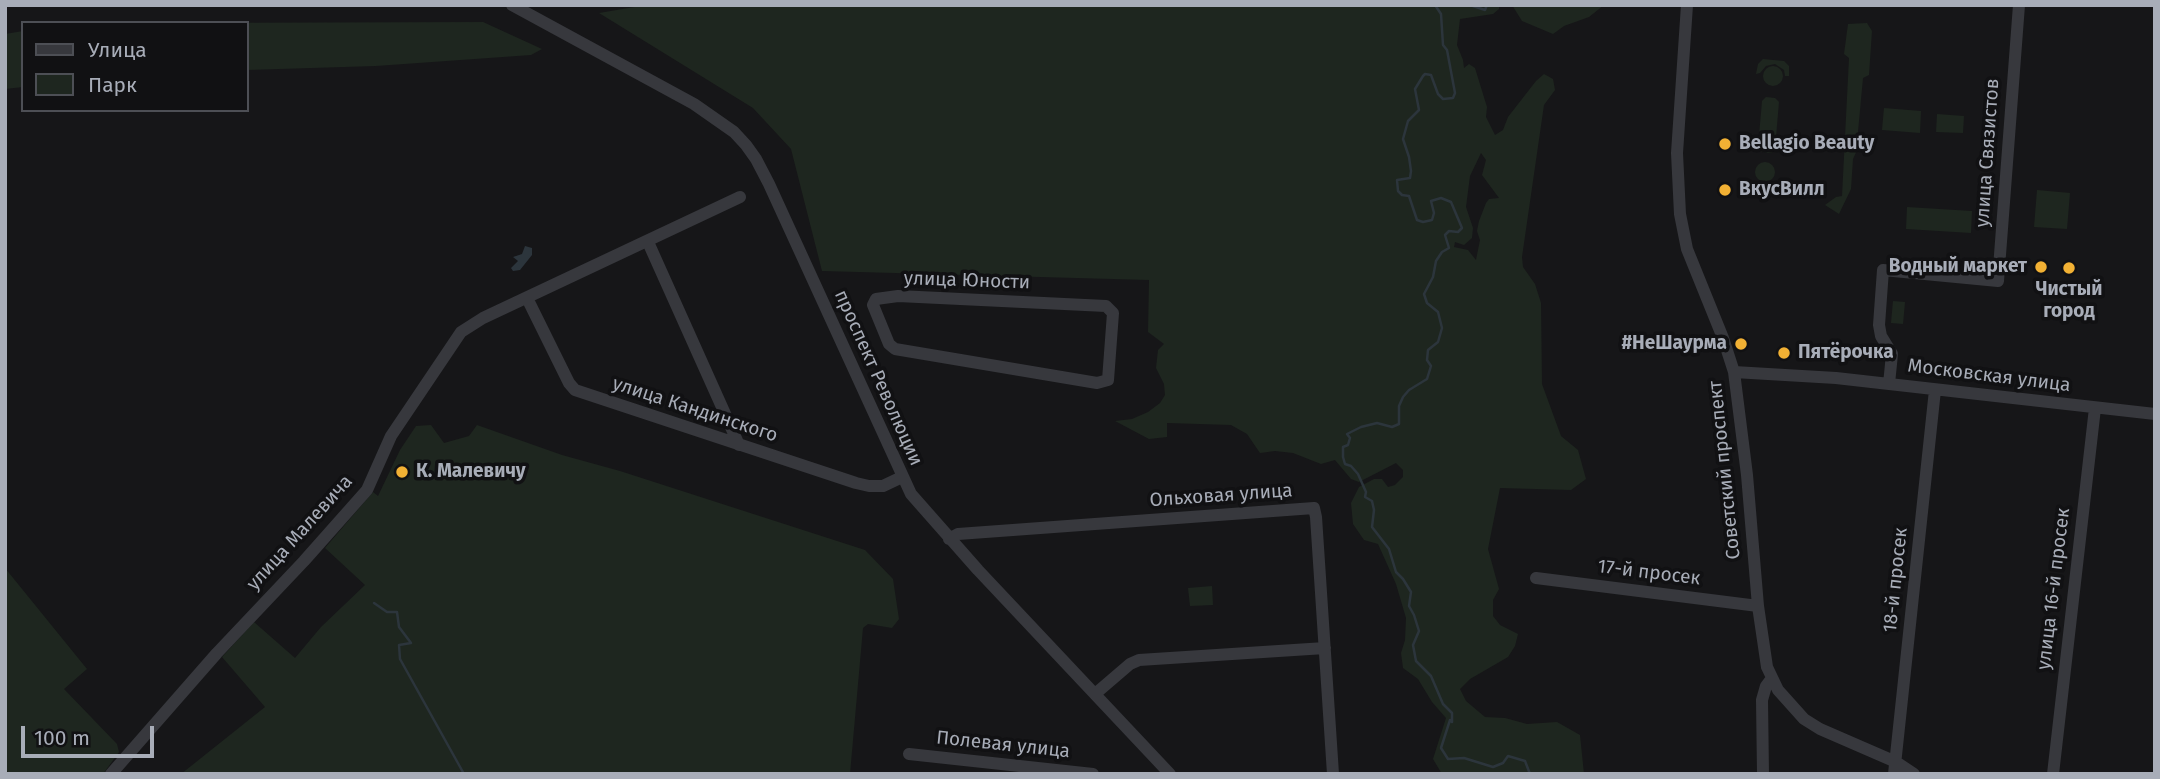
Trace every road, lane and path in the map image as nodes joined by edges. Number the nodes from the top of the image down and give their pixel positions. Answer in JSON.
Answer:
{"nodes":[{"id":1,"x":512,"y":5,"type":"edge"},
{"id":2,"x":1687,"y":5,"type":"edge"},
{"id":3,"x":2019,"y":5,"type":"edge"},
{"id":4,"x":740,"y":197,"type":"dead end"},
{"id":5,"x":648,"y":242,"type":"junction"},
{"id":6,"x":527,"y":298,"type":"junction"},
{"id":7,"x":1734,"y":372,"type":"junction"},
{"id":8,"x":1056,"y":375,"type":"joint"},
{"id":9,"x":1889,"y":384,"type":"junction"},
{"id":10,"x":1935,"y":390,"type":"junction"},
{"id":11,"x":2095,"y":408,"type":"junction"},
{"id":12,"x":2155,"y":414,"type":"edge"},
{"id":13,"x":740,"y":445,"type":"junction"},
{"id":14,"x":902,"y":477,"type":"junction"},
{"id":15,"x":949,"y":539,"type":"junction"},
{"id":16,"x":1536,"y":578,"type":"dead end"},
{"id":17,"x":1758,"y":606,"type":"junction"},
{"id":18,"x":1325,"y":648,"type":"junction"},
{"id":19,"x":1772,"y":678,"type":"junction"},
{"id":20,"x":1095,"y":694,"type":"junction"},
{"id":21,"x":909,"y":754,"type":"dead end"},
{"id":22,"x":1895,"y":768,"type":"edge"},
{"id":23,"x":111,"y":774,"type":"edge"},
{"id":24,"x":1093,"y":774,"type":"edge"},
{"id":25,"x":1170,"y":774,"type":"edge"},
{"id":26,"x":1333,"y":774,"type":"edge"},
{"id":27,"x":1763,"y":774,"type":"edge"},
{"id":28,"x":1914,"y":774,"type":"edge"},
{"id":29,"x":2053,"y":774,"type":"edge"}],
"edges":[{"from":1,"to":14,"type":"street","name":"проспект Революции"},
{"from":2,"to":7,"type":"street","name":"Советский проспект"},
{"from":3,"to":9,"type":"street","name":"улица Связистов"},
{"from":4,"to":5,"type":"street","name":"улица Малевича"},
{"from":5,"to":6,"type":"street","name":"улица Малевича"},
{"from":5,"to":13,"type":"street"},
{"from":6,"to":13,"type":"street","name":"улица Кандинского"},
{"from":6,"to":23,"type":"street","name":"улица Малевича"},
{"from":7,"to":9,"type":"street","name":"Московская улица"},
{"from":7,"to":17,"type":"street","name":"Советский проспект"},
{"from":8,"to":8,"type":"street","name":"улица Юности"},
{"from":9,"to":10,"type":"street","name":"Московская улица"},
{"from":10,"to":11,"type":"street","name":"Московская улица"},
{"from":10,"to":22,"type":"street","name":"18-й просек"},
{"from":11,"to":12,"type":"street","name":"Московская улица"},
{"from":11,"to":29,"type":"street","name":"улица 16-й просек"},
{"from":13,"to":14,"type":"street","name":"улица Кандинского"},
{"from":14,"to":15,"type":"street","name":"проспект Революции"},
{"from":15,"to":18,"type":"street","name":"Ольховая улица"},
{"from":15,"to":20,"type":"street","name":"проспект Революции"},
{"from":16,"to":17,"type":"street","name":"17-й просек"},
{"from":17,"to":19,"type":"street","name":"Советский проспект"},
{"from":18,"to":20,"type":"street"},
{"from":18,"to":26,"type":"street","name":"Ольховая улица"},
{"from":19,"to":22,"type":"street","name":"Советский проспект"},
{"from":19,"to":27,"type":"street"},
{"from":20,"to":25,"type":"street","name":"проспект Революции"},
{"from":21,"to":24,"type":"street","name":"Полевая улица"},
{"from":22,"to":28,"type":"street","name":"Советский проспект"}]}
